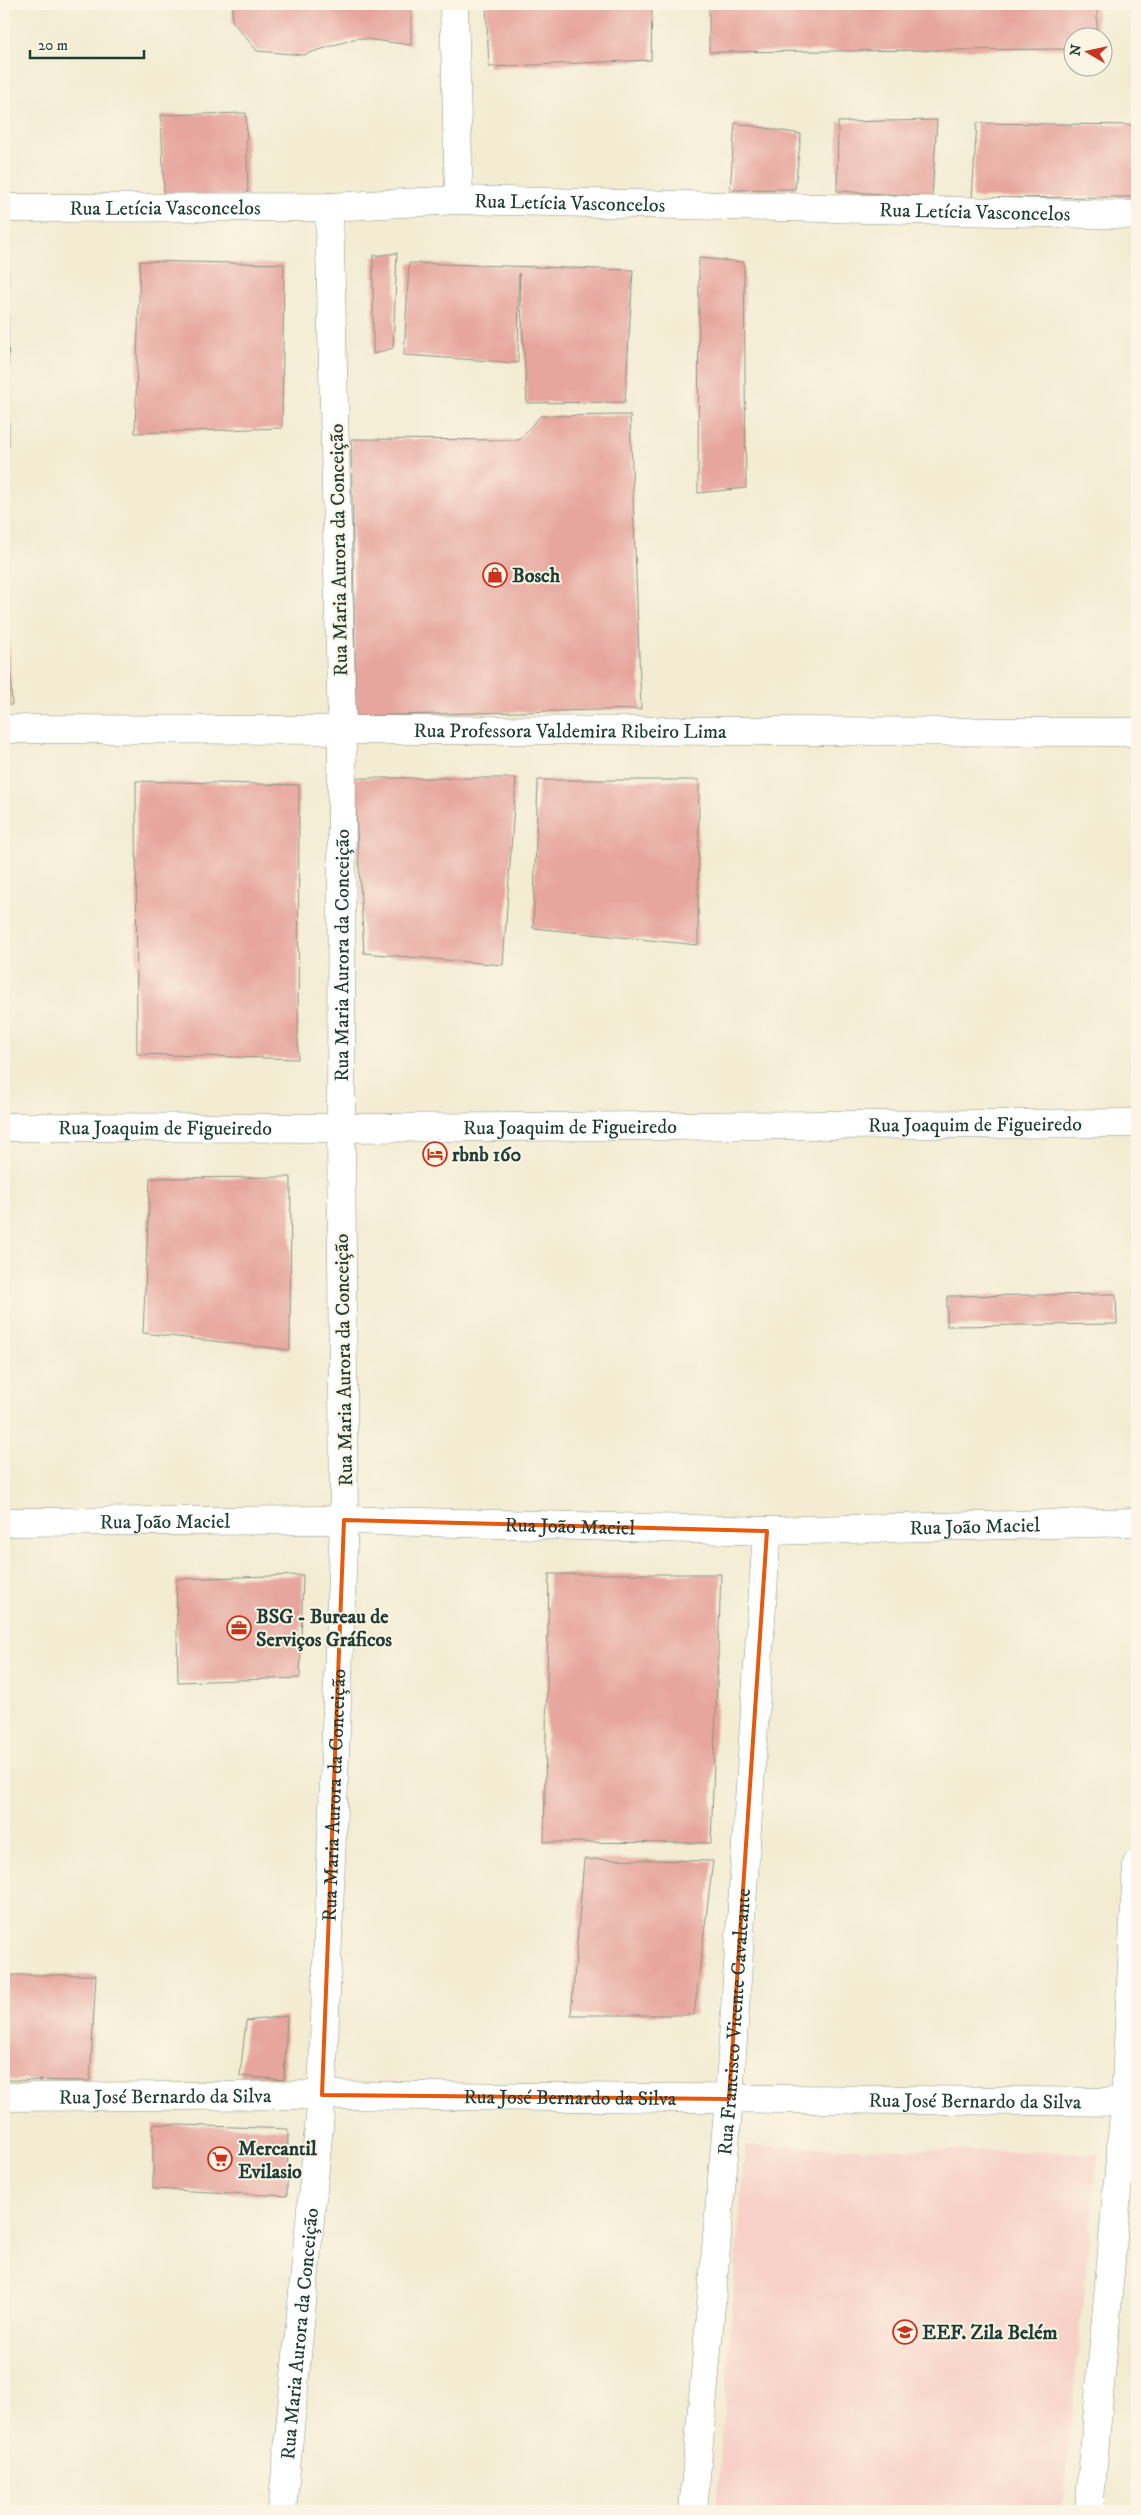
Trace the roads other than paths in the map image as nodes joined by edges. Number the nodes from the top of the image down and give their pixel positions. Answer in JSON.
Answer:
{"nodes":[{"id":1,"x":454,"y":4,"type":"edge"},
{"id":2,"x":459,"y":200,"type":"junction"},
{"id":3,"x":329,"y":207,"type":"junction"},
{"id":4,"x":4,"y":208,"type":"edge"},
{"id":5,"x":1137,"y":215,"type":"edge"},
{"id":6,"x":4,"y":729,"type":"edge"},
{"id":7,"x":342,"y":730,"type":"junction"},
{"id":8,"x":1137,"y":732,"type":"edge"},
{"id":9,"x":1137,"y":1123,"type":"edge"},
{"id":10,"x":4,"y":1127,"type":"edge"},
{"id":11,"x":341,"y":1128,"type":"junction"},
{"id":12,"x":344,"y":1520,"type":"junction"},
{"id":13,"x":4,"y":1522,"type":"edge"},
{"id":14,"x":1137,"y":1522,"type":"edge"},
{"id":15,"x":767,"y":1531,"type":"junction"},
{"id":16,"x":1137,"y":1864,"type":"edge"},
{"id":17,"x":322,"y":2095,"type":"junction"},
{"id":18,"x":4,"y":2096,"type":"edge"},
{"id":19,"x":729,"y":2099,"type":"junction"},
{"id":20,"x":1131,"y":2102,"type":"edge"},
{"id":21,"x":282,"y":2511,"type":"edge"},
{"id":22,"x":693,"y":2511,"type":"edge"},
{"id":23,"x":1089,"y":2511,"type":"edge"}],
"edges":[{"from":1,"to":2,"type":"street"},
{"from":2,"to":3,"type":"street","name":"Rua Letícia Vasconcelos"},
{"from":2,"to":5,"type":"street","name":"Rua Letícia Vasconcelos"},
{"from":3,"to":4,"type":"street","name":"Rua Letícia Vasconcelos"},
{"from":3,"to":7,"type":"street","name":"Rua Maria Aurora da Conceição"},
{"from":6,"to":7,"type":"street","name":"Rua Professora Valdemira Ribeiro Lima"},
{"from":7,"to":8,"type":"street","name":"Rua Professora Valdemira Ribeiro Lima"},
{"from":7,"to":11,"type":"street","name":"Rua Maria Aurora da Conceição"},
{"from":9,"to":11,"type":"street","name":"Rua Joaquim de Figueiredo"},
{"from":10,"to":11,"type":"street","name":"Rua Joaquim de Figueiredo"},
{"from":11,"to":12,"type":"street","name":"Rua Maria Aurora da Conceição"},
{"from":12,"to":13,"type":"street","name":"Rua João Maciel"},
{"from":12,"to":15,"type":"street","name":"Rua João Maciel"},
{"from":12,"to":17,"type":"street","name":"Rua Maria Aurora da Conceição"},
{"from":14,"to":15,"type":"street","name":"Rua João Maciel"},
{"from":15,"to":19,"type":"street","name":"Rua Francisco Vicente Cavalcante"},
{"from":16,"to":20,"type":"street"},
{"from":17,"to":18,"type":"street","name":"Rua José Bernardo da Silva"},
{"from":17,"to":19,"type":"street","name":"Rua José Bernardo da Silva"},
{"from":17,"to":21,"type":"street","name":"Rua Maria Aurora da Conceição"},
{"from":19,"to":20,"type":"street","name":"Rua José Bernardo da Silva"},
{"from":19,"to":22,"type":"street","name":"Rua Francisco Vicente Cavalcante"},
{"from":20,"to":23,"type":"street"}]}
